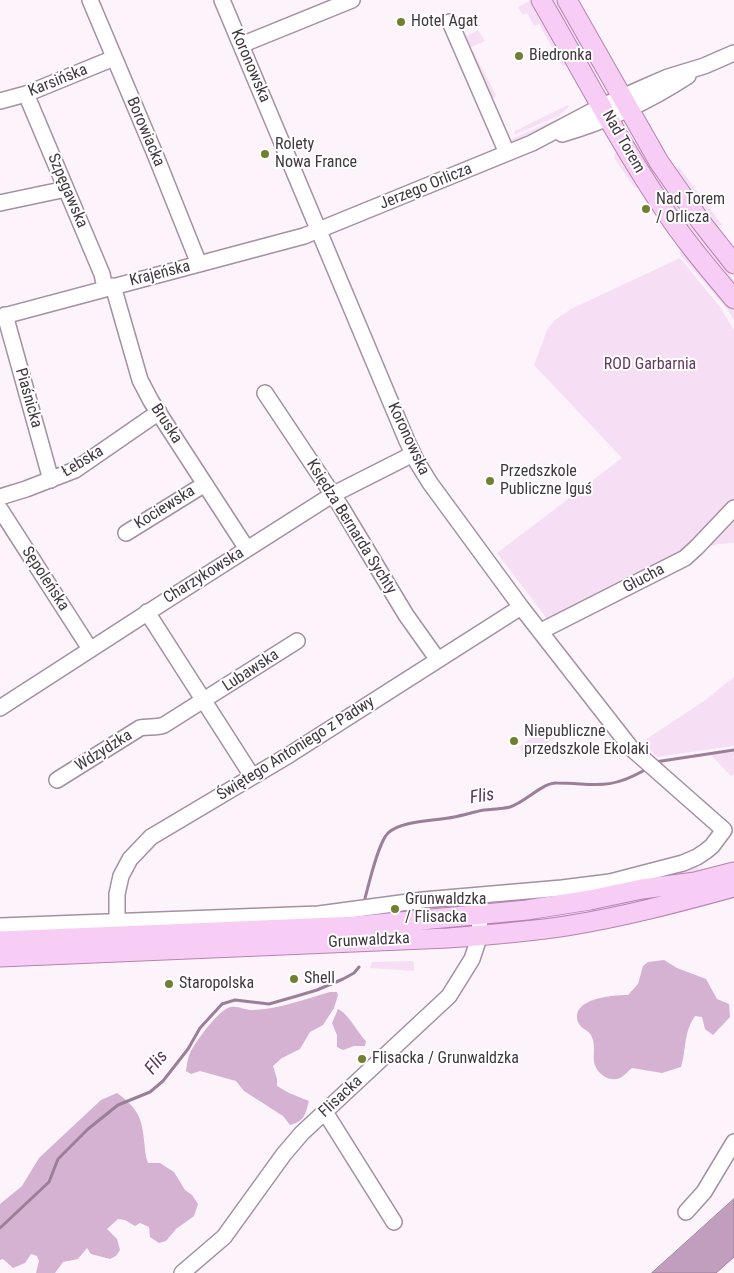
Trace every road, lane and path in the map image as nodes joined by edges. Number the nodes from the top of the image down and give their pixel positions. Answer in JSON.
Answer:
{"nodes":[{"id":1,"x":90,"y":0,"type":"edge"},
{"id":2,"x":222,"y":0,"type":"edge"},
{"id":3,"x":352,"y":0,"type":"edge"},
{"id":4,"x":541,"y":0,"type":"edge"},
{"id":5,"x":567,"y":0,"type":"edge"},
{"id":6,"x":450,"y":22,"type":"dead end"},
{"id":7,"x":241,"y":45,"type":"junction"},
{"id":8,"x":734,"y":53,"type":"edge"},
{"id":9,"x":114,"y":58,"type":"junction"},
{"id":10,"x":26,"y":94,"type":"junction"},
{"id":11,"x":0,"y":101,"type":"edge"},
{"id":12,"x":626,"y":104,"type":"junction"},
{"id":13,"x":606,"y":113,"type":"junction"},
{"id":14,"x":506,"y":153,"type":"junction"},
{"id":15,"x":66,"y":189,"type":"junction"},
{"id":16,"x":0,"y":203,"type":"edge"},
{"id":17,"x":319,"y":231,"type":"junction"},
{"id":18,"x":199,"y":264,"type":"junction"},
{"id":19,"x":734,"y":264,"type":"edge"},
{"id":20,"x":109,"y":287,"type":"junction"},
{"id":21,"x":734,"y":299,"type":"edge"},
{"id":22,"x":2,"y":316,"type":"edge"},
{"id":23,"x":264,"y":393,"type":"dead end"},
{"id":24,"x":159,"y":412,"type":"junction"},
{"id":25,"x":413,"y":454,"type":"junction"},
{"id":26,"x":51,"y":480,"type":"junction"},
{"id":27,"x":205,"y":484,"type":"junction"},
{"id":28,"x":332,"y":495,"type":"junction"},
{"id":29,"x":0,"y":497,"type":"edge"},
{"id":30,"x":734,"y":508,"type":"edge"},
{"id":31,"x":0,"y":509,"type":"edge"},
{"id":32,"x":126,"y":533,"type":"dead end"},
{"id":33,"x":247,"y":549,"type":"junction"},
{"id":34,"x":521,"y":607,"type":"junction"},
{"id":35,"x":147,"y":612,"type":"junction"},
{"id":36,"x":541,"y":631,"type":"junction"},
{"id":37,"x":297,"y":640,"type":"dead end"},
{"id":38,"x":90,"y":649,"type":"junction"},
{"id":39,"x":438,"y":660,"type":"junction"},
{"id":40,"x":204,"y":700,"type":"junction"},
{"id":41,"x":0,"y":708,"type":"edge"},
{"id":42,"x":252,"y":776,"type":"junction"},
{"id":43,"x":57,"y":780,"type":"dead end"},
{"id":44,"x":734,"y":872,"type":"edge"},
{"id":45,"x":734,"y":887,"type":"edge"},
{"id":46,"x":479,"y":914,"type":"junction"},
{"id":47,"x":117,"y":922,"type":"junction"},
{"id":48,"x":0,"y":926,"type":"edge"},
{"id":49,"x":480,"y":935,"type":"junction"},
{"id":50,"x":0,"y":941,"type":"edge"},
{"id":51,"x":0,"y":957,"type":"edge"},
{"id":52,"x":325,"y":1112,"type":"junction"},
{"id":53,"x":734,"y":1142,"type":"edge"},
{"id":54,"x":686,"y":1212,"type":"dead end"},
{"id":55,"x":394,"y":1222,"type":"dead end"},
{"id":56,"x":182,"y":1273,"type":"edge"}],
"edges":[{"from":1,"to":9,"type":"street","name":"Borowiacka"},
{"from":2,"to":7,"type":"street","name":"Koronowska"},
{"from":3,"to":7,"type":"street"},
{"from":4,"to":13,"type":"main road","name":"Nad Torem"},
{"from":5,"to":12,"type":"main road","name":"Nad Torem"},
{"from":6,"to":14,"type":"street"},
{"from":7,"to":17,"type":"street","name":"Koronowska"},
{"from":8,"to":12,"type":"street","name":"Jerzego Orlicza"},
{"from":9,"to":10,"type":"street","name":"Karsińska"},
{"from":9,"to":18,"type":"street","name":"Borowiacka"},
{"from":10,"to":11,"type":"street","name":"Karsińska"},
{"from":10,"to":15,"type":"street","name":"Szpęgawska"},
{"from":12,"to":13,"type":"street","name":"Jerzego Orlicza"},
{"from":12,"to":19,"type":"main road","name":"Nad Torem"},
{"from":13,"to":14,"type":"street","name":"Jerzego Orlicza"},
{"from":13,"to":21,"type":"main road","name":"Nad Torem"},
{"from":14,"to":17,"type":"street","name":"Jerzego Orlicza"},
{"from":15,"to":16,"type":"street"},
{"from":15,"to":20,"type":"street","name":"Szpęgawska"},
{"from":17,"to":18,"type":"street","name":"Krajeńska"},
{"from":17,"to":25,"type":"street","name":"Koronowska"},
{"from":18,"to":20,"type":"street","name":"Krajeńska"},
{"from":20,"to":22,"type":"street","name":"Krajeńska"},
{"from":20,"to":24,"type":"street","name":"Bruska"},
{"from":22,"to":26,"type":"street","name":"Piaśnicka"},
{"from":23,"to":28,"type":"street","name":"Księdza Bernarda Sychty"},
{"from":24,"to":26,"type":"street","name":"Łebska"},
{"from":24,"to":27,"type":"street","name":"Bruska"},
{"from":25,"to":28,"type":"street","name":"Charzykowska"},
{"from":25,"to":34,"type":"street","name":"Koronowska"},
{"from":26,"to":29,"type":"street","name":"Łebska"},
{"from":27,"to":32,"type":"street","name":"Kociewska"},
{"from":27,"to":33,"type":"street","name":"Bruska"},
{"from":28,"to":33,"type":"street","name":"Charzykowska"},
{"from":28,"to":39,"type":"street","name":"Księdza Bernarda Sychty"},
{"from":30,"to":36,"type":"street","name":"Głucha"},
{"from":31,"to":38,"type":"street","name":"Sępoleńska"},
{"from":33,"to":35,"type":"street","name":"Charzykowska"},
{"from":34,"to":36,"type":"street","name":"Koronowska"},
{"from":34,"to":39,"type":"street","name":"Świętego Antoniego z Padwy"},
{"from":35,"to":38,"type":"street","name":"Charzykowska"},
{"from":35,"to":40,"type":"street","name":"Lubawska"},
{"from":36,"to":47,"type":"street","name":"Koronowska"},
{"from":37,"to":40,"type":"street","name":"Lubawska"},
{"from":38,"to":41,"type":"street","name":"Charzykowska"},
{"from":39,"to":42,"type":"street","name":"Świętego Antoniego z Padwy"},
{"from":40,"to":42,"type":"street","name":"Lubawska"},
{"from":40,"to":43,"type":"street","name":"Wdzydzka"},
{"from":42,"to":47,"type":"street","name":"Świętego Antoniego z Padwy"},
{"from":44,"to":46,"type":"main road","name":"Grunwaldzka"},
{"from":45,"to":49,"type":"main road","name":"Grunwaldzka"},
{"from":46,"to":49,"type":"street","name":"Flisacka"},
{"from":46,"to":50,"type":"main road","name":"Grunwaldzka"},
{"from":47,"to":48,"type":"street"},
{"from":49,"to":51,"type":"main road","name":"Grunwaldzka"},
{"from":49,"to":52,"type":"street","name":"Flisacka"},
{"from":52,"to":55,"type":"street"},
{"from":52,"to":56,"type":"street","name":"Flisacka"},
{"from":53,"to":54,"type":"street"}]}
